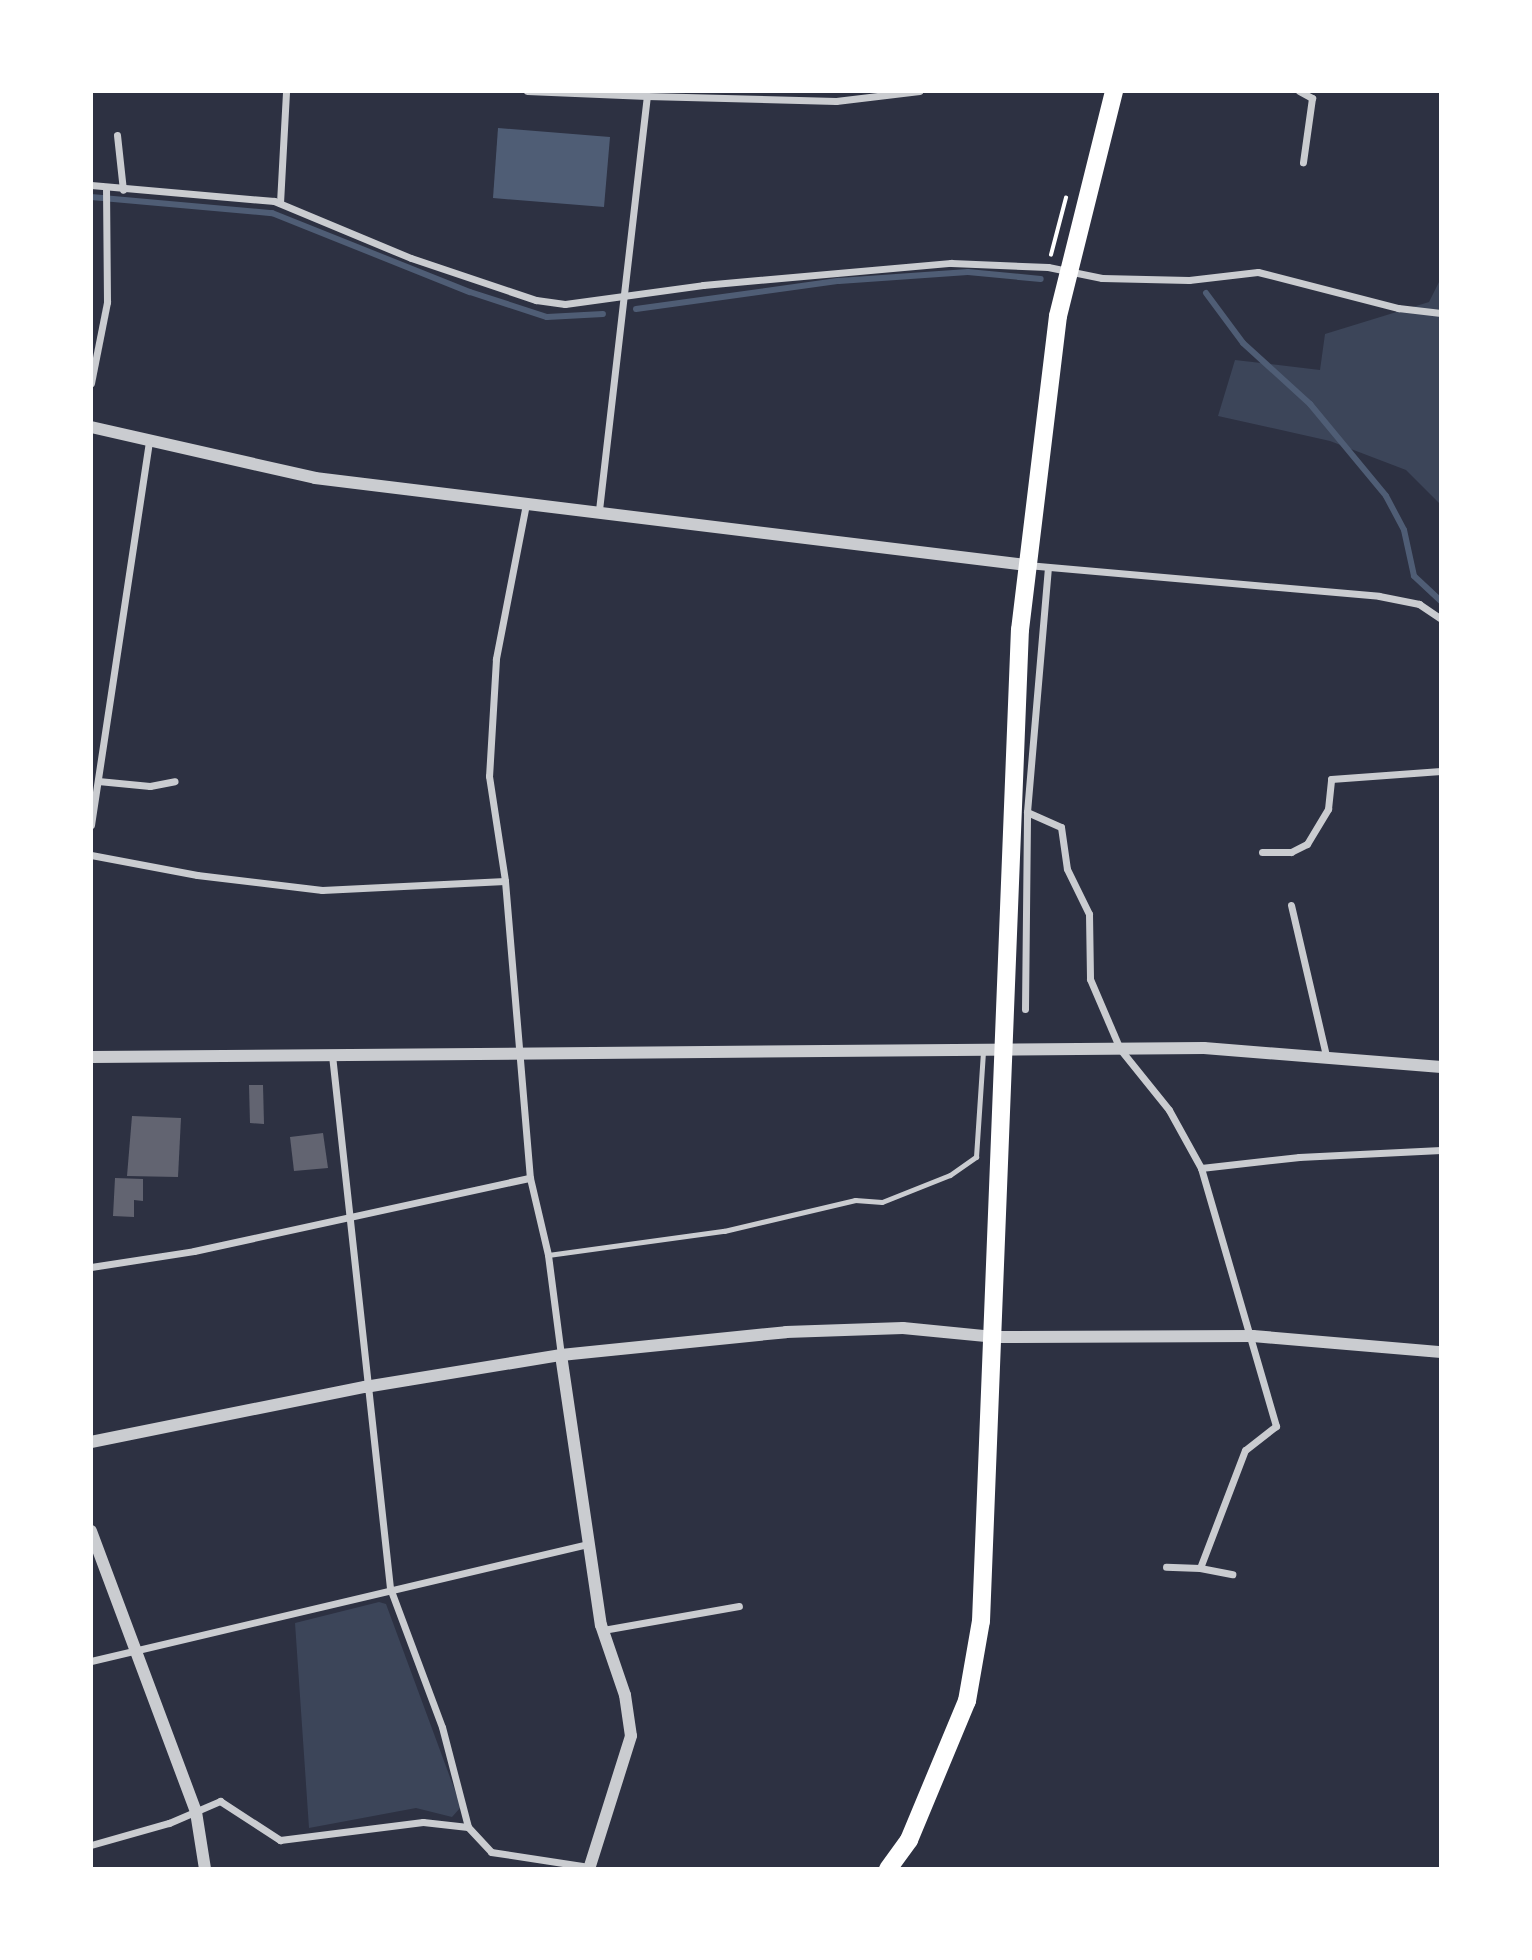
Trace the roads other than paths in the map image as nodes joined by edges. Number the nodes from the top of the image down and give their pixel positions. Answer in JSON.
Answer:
{"nodes":[{"id":1,"x":286,"y":91,"type":"edge"},
{"id":2,"x":527,"y":91,"type":"edge"},
{"id":3,"x":543,"y":91,"type":"edge"},
{"id":4,"x":919,"y":91,"type":"edge"},
{"id":5,"x":1114,"y":91,"type":"edge"},
{"id":6,"x":1298,"y":91,"type":"edge"},
{"id":7,"x":647,"y":96,"type":"junction"},
{"id":8,"x":117,"y":135,"type":"dead end"},
{"id":9,"x":1303,"y":163,"type":"dead end"},
{"id":10,"x":91,"y":185,"type":"edge"},
{"id":11,"x":106,"y":190,"type":"junction"},
{"id":12,"x":123,"y":190,"type":"junction"},
{"id":13,"x":280,"y":203,"type":"junction"},
{"id":14,"x":1068,"y":270,"type":"junction"},
{"id":15,"x":624,"y":299,"type":"junction"},
{"id":16,"x":1441,"y":313,"type":"edge"},
{"id":17,"x":91,"y":383,"type":"edge"},
{"id":18,"x":91,"y":427,"type":"edge"},
{"id":19,"x":149,"y":439,"type":"junction"},
{"id":20,"x":526,"y":504,"type":"junction"},
{"id":21,"x":599,"y":510,"type":"junction"},
{"id":22,"x":1026,"y":565,"type":"junction"},
{"id":23,"x":1048,"y":567,"type":"junction"},
{"id":24,"x":1441,"y":619,"type":"edge"},
{"id":25,"x":1441,"y":771,"type":"edge"},
{"id":26,"x":175,"y":780,"type":"dead end"},
{"id":27,"x":98,"y":781,"type":"junction"},
{"id":28,"x":1027,"y":812,"type":"junction"},
{"id":29,"x":91,"y":825,"type":"edge"},
{"id":30,"x":1262,"y":852,"type":"dead end"},
{"id":31,"x":91,"y":855,"type":"edge"},
{"id":32,"x":505,"y":881,"type":"junction"},
{"id":33,"x":1291,"y":905,"type":"dead end"},
{"id":34,"x":1024,"y":1009,"type":"dead end"},
{"id":35,"x":983,"y":1049,"type":"junction"},
{"id":36,"x":1120,"y":1049,"type":"junction"},
{"id":37,"x":521,"y":1052,"type":"junction"},
{"id":38,"x":332,"y":1054,"type":"junction"},
{"id":39,"x":1326,"y":1056,"type":"junction"},
{"id":40,"x":91,"y":1057,"type":"edge"},
{"id":41,"x":1441,"y":1067,"type":"edge"},
{"id":42,"x":1441,"y":1150,"type":"edge"},
{"id":43,"x":1201,"y":1168,"type":"junction"},
{"id":44,"x":530,"y":1178,"type":"junction"},
{"id":45,"x":346,"y":1218,"type":"junction"},
{"id":46,"x":548,"y":1255,"type":"junction"},
{"id":47,"x":91,"y":1267,"type":"edge"},
{"id":48,"x":994,"y":1336,"type":"junction"},
{"id":49,"x":1253,"y":1336,"type":"junction"},
{"id":50,"x":1441,"y":1352,"type":"edge"},
{"id":51,"x":561,"y":1356,"type":"junction"},
{"id":52,"x":365,"y":1387,"type":"junction"},
{"id":53,"x":91,"y":1442,"type":"edge"},
{"id":54,"x":91,"y":1531,"type":"edge"},
{"id":55,"x":588,"y":1544,"type":"junction"},
{"id":56,"x":1166,"y":1567,"type":"dead end"},
{"id":57,"x":1200,"y":1569,"type":"junction"},
{"id":58,"x":1231,"y":1574,"type":"dead end"},
{"id":59,"x":390,"y":1588,"type":"junction"},
{"id":60,"x":739,"y":1606,"type":"dead end"},
{"id":61,"x":603,"y":1630,"type":"junction"},
{"id":62,"x":135,"y":1647,"type":"junction"},
{"id":63,"x":91,"y":1661,"type":"edge"},
{"id":64,"x":196,"y":1812,"type":"junction"},
{"id":65,"x":468,"y":1828,"type":"junction"},
{"id":66,"x":91,"y":1845,"type":"edge"},
{"id":67,"x":589,"y":1868,"type":"edge"},
{"id":68,"x":205,"y":1869,"type":"edge"},
{"id":69,"x":888,"y":1869,"type":"edge"}],
"edges":[{"from":1,"to":13,"type":"street"},
{"from":2,"to":3,"type":"street"},
{"from":3,"to":7,"type":"street"},
{"from":4,"to":7,"type":"street"},
{"from":5,"to":14,"type":"highway"},
{"from":6,"to":9,"type":"street"},
{"from":7,"to":15,"type":"street"},
{"from":8,"to":12,"type":"street"},
{"from":10,"to":11,"type":"street"},
{"from":11,"to":12,"type":"street"},
{"from":11,"to":17,"type":"street"},
{"from":12,"to":13,"type":"street"},
{"from":13,"to":15,"type":"street"},
{"from":14,"to":15,"type":"street"},
{"from":14,"to":16,"type":"street"},
{"from":14,"to":22,"type":"highway"},
{"from":15,"to":21,"type":"street"},
{"from":18,"to":19,"type":"street"},
{"from":19,"to":20,"type":"street"},
{"from":19,"to":27,"type":"street"},
{"from":20,"to":21,"type":"street"},
{"from":20,"to":32,"type":"street"},
{"from":21,"to":22,"type":"street"},
{"from":22,"to":23,"type":"street"},
{"from":22,"to":48,"type":"highway"},
{"from":23,"to":24,"type":"street"},
{"from":23,"to":28,"type":"street"},
{"from":25,"to":30,"type":"street"},
{"from":26,"to":27,"type":"street"},
{"from":27,"to":29,"type":"street"},
{"from":28,"to":34,"type":"street"},
{"from":28,"to":36,"type":"street"},
{"from":31,"to":32,"type":"street"},
{"from":32,"to":37,"type":"street"},
{"from":33,"to":39,"type":"street"},
{"from":35,"to":36,"type":"street"},
{"from":35,"to":37,"type":"street"},
{"from":35,"to":46,"type":"lane"},
{"from":36,"to":39,"type":"street"},
{"from":36,"to":43,"type":"street"},
{"from":37,"to":38,"type":"street"},
{"from":37,"to":44,"type":"street"},
{"from":38,"to":40,"type":"street"},
{"from":38,"to":45,"type":"street"},
{"from":39,"to":41,"type":"street"},
{"from":42,"to":43,"type":"street"},
{"from":43,"to":49,"type":"street"},
{"from":44,"to":45,"type":"street"},
{"from":44,"to":46,"type":"street"},
{"from":45,"to":47,"type":"street"},
{"from":45,"to":52,"type":"street"},
{"from":46,"to":51,"type":"street"},
{"from":48,"to":49,"type":"street"},
{"from":48,"to":51,"type":"street"},
{"from":48,"to":69,"type":"highway"},
{"from":49,"to":50,"type":"street"},
{"from":49,"to":57,"type":"street"},
{"from":51,"to":52,"type":"street"},
{"from":51,"to":55,"type":"street"},
{"from":52,"to":53,"type":"street"},
{"from":52,"to":59,"type":"street"},
{"from":54,"to":62,"type":"street"},
{"from":55,"to":59,"type":"street"},
{"from":55,"to":61,"type":"street"},
{"from":56,"to":57,"type":"street"},
{"from":57,"to":58,"type":"street"},
{"from":59,"to":62,"type":"street"},
{"from":59,"to":65,"type":"street"},
{"from":60,"to":61,"type":"street"},
{"from":61,"to":67,"type":"street"},
{"from":62,"to":63,"type":"street"},
{"from":62,"to":64,"type":"street"},
{"from":64,"to":65,"type":"street"},
{"from":64,"to":66,"type":"street"},
{"from":64,"to":68,"type":"street"},
{"from":65,"to":67,"type":"street"}]}
